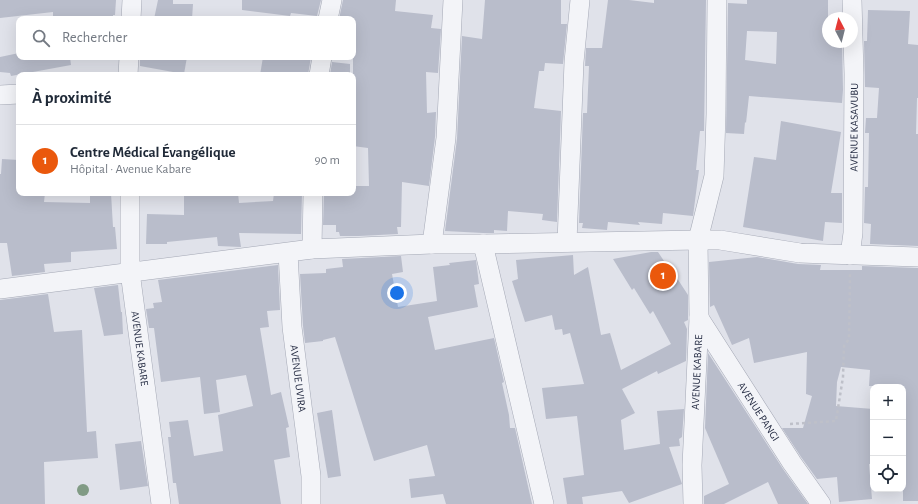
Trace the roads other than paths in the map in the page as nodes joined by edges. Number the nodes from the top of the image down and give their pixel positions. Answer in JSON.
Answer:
{"nodes":[{"id":1,"x":132,"y":0,"type":"edge"},
{"id":2,"x":332,"y":0,"type":"edge"},
{"id":3,"x":453,"y":0,"type":"edge"},
{"id":4,"x":580,"y":0,"type":"edge"},
{"id":5,"x":717,"y":0,"type":"edge"},
{"id":6,"x":852,"y":0,"type":"edge"},
{"id":7,"x":131,"y":16,"type":"edge"},
{"id":8,"x":329,"y":16,"type":"edge"},
{"id":9,"x":129,"y":60,"type":"edge"},
{"id":10,"x":322,"y":60,"type":"edge"},
{"id":11,"x":128,"y":72,"type":"edge"},
{"id":12,"x":320,"y":72,"type":"edge"},
{"id":13,"x":16,"y":94,"type":"edge"},
{"id":14,"x":0,"y":95,"type":"edge"},
{"id":15,"x":130,"y":196,"type":"edge"},
{"id":16,"x":313,"y":196,"type":"edge"},
{"id":17,"x":698,"y":240,"type":"junction"},
{"id":18,"x":567,"y":242,"type":"junction"},
{"id":19,"x":432,"y":244,"type":"junction"},
{"id":20,"x":482,"y":244,"type":"junction"},
{"id":21,"x":312,"y":249,"type":"junction"},
{"id":22,"x":288,"y":253,"type":"junction"},
{"id":23,"x":850,"y":255,"type":"junction"},
{"id":24,"x":918,"y":257,"type":"edge"},
{"id":25,"x":130,"y":272,"type":"junction"},
{"id":26,"x":0,"y":289,"type":"edge"},
{"id":27,"x":699,"y":318,"type":"junction"},
{"id":28,"x":161,"y":504,"type":"edge"},
{"id":29,"x":311,"y":504,"type":"edge"},
{"id":30,"x":544,"y":504,"type":"edge"},
{"id":31,"x":693,"y":504,"type":"edge"},
{"id":32,"x":821,"y":504,"type":"edge"}],
"edges":[{"from":1,"to":7,"type":"street"},
{"from":2,"to":8,"type":"street"},
{"from":3,"to":19,"type":"street"},
{"from":4,"to":18,"type":"street"},
{"from":5,"to":17,"type":"street","name":"AVENUE KABARE"},
{"from":6,"to":23,"type":"street","name":"AVENUE KASAVUBU"},
{"from":9,"to":11,"type":"street"},
{"from":10,"to":12,"type":"street"},
{"from":13,"to":14,"type":"street"},
{"from":15,"to":25,"type":"street","name":"AVENUE KABARE"},
{"from":16,"to":21,"type":"street"},
{"from":17,"to":18,"type":"street"},
{"from":17,"to":23,"type":"street"},
{"from":17,"to":27,"type":"street","name":"AVENUE KABARE"},
{"from":18,"to":20,"type":"street"},
{"from":19,"to":20,"type":"street"},
{"from":19,"to":21,"type":"street"},
{"from":20,"to":30,"type":"street"},
{"from":21,"to":22,"type":"street"},
{"from":22,"to":25,"type":"street"},
{"from":22,"to":29,"type":"street","name":"AVENUE UVIRA"},
{"from":23,"to":24,"type":"street"},
{"from":25,"to":26,"type":"street"},
{"from":25,"to":28,"type":"street","name":"AVENUE KABARE"},
{"from":27,"to":31,"type":"street","name":"AVENUE KABARE"},
{"from":27,"to":32,"type":"street","name":"AVENUE PANGI"}]}
